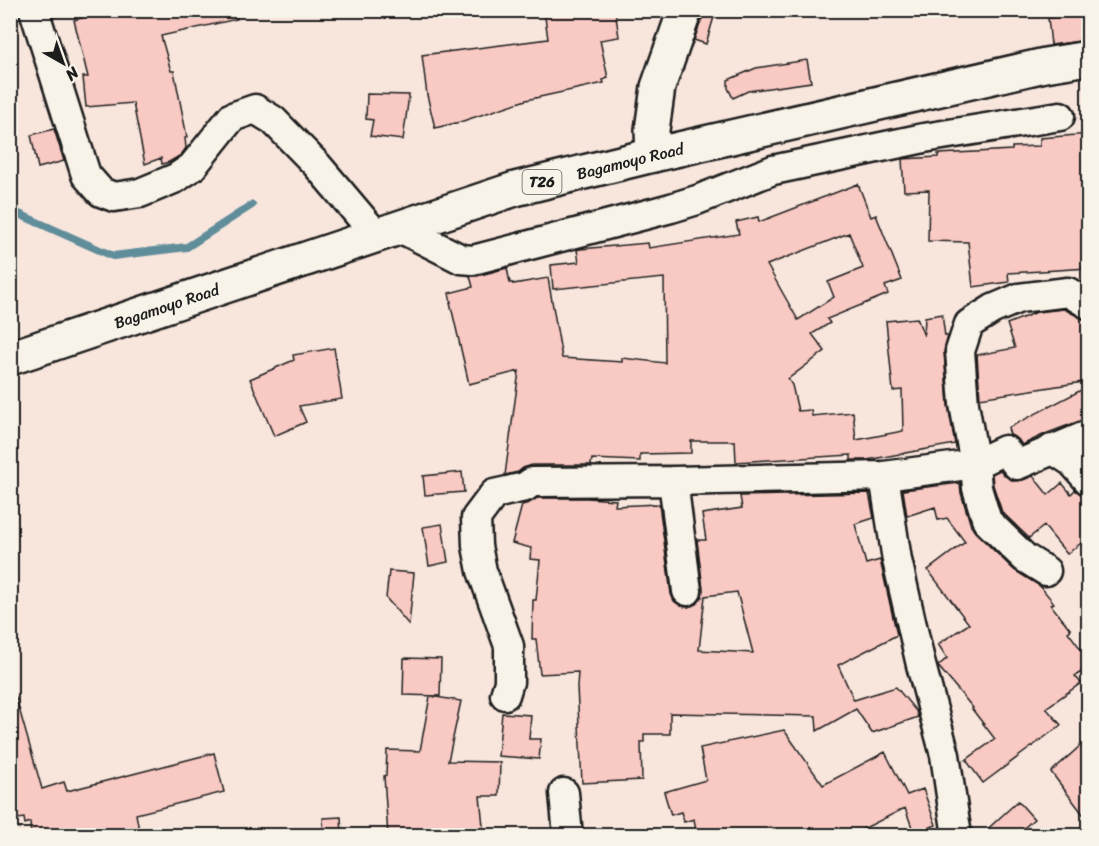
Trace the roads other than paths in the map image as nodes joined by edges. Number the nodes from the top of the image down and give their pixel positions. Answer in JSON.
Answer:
{"nodes":[{"id":1,"x":34,"y":10,"type":"edge"},
{"id":2,"x":685,"y":10,"type":"edge"},
{"id":3,"x":1089,"y":58,"type":"edge"},
{"id":4,"x":1060,"y":116,"type":"dead end"},
{"id":5,"x":759,"y":130,"type":"junction"},
{"id":6,"x":653,"y":155,"type":"junction"},
{"id":7,"x":773,"y":170,"type":"junction"},
{"id":8,"x":388,"y":232,"type":"junction"},
{"id":9,"x":1089,"y":304,"type":"edge"},
{"id":10,"x":11,"y":361,"type":"edge"},
{"id":11,"x":1089,"y":435,"type":"edge"},
{"id":12,"x":1053,"y":449,"type":"junction"},
{"id":13,"x":975,"y":464,"type":"junction"},
{"id":14,"x":884,"y":476,"type":"junction"},
{"id":15,"x":1089,"y":480,"type":"edge"},
{"id":16,"x":673,"y":481,"type":"junction"},
{"id":17,"x":1046,"y":571,"type":"dead end"},
{"id":18,"x":687,"y":591,"type":"dead end"},
{"id":19,"x":505,"y":695,"type":"dead end"},
{"id":20,"x":564,"y":793,"type":"dead end"},
{"id":21,"x":568,"y":836,"type":"edge"},
{"id":22,"x":957,"y":836,"type":"edge"}],
"edges":[{"from":1,"to":8,"type":"street"},
{"from":2,"to":6,"type":"main road"},
{"from":3,"to":5,"type":"main road","name":"Bagamoyo Road","number":"T26"},
{"from":4,"to":7,"type":"street"},
{"from":5,"to":6,"type":"main road","name":"Bagamoyo Road","number":"T26"},
{"from":5,"to":7,"type":"street"},
{"from":6,"to":8,"type":"main road","name":"Bagamoyo Road","number":"T26"},
{"from":7,"to":8,"type":"street"},
{"from":8,"to":10,"type":"main road","name":"Bagamoyo Road","number":"T26"},
{"from":9,"to":13,"type":"street"},
{"from":11,"to":12,"type":"street"},
{"from":12,"to":13,"type":"street"},
{"from":12,"to":15,"type":"street"},
{"from":13,"to":14,"type":"street"},
{"from":13,"to":17,"type":"street"},
{"from":14,"to":16,"type":"street"},
{"from":14,"to":22,"type":"street"},
{"from":16,"to":18,"type":"street"},
{"from":16,"to":19,"type":"street"},
{"from":20,"to":21,"type":"street"}]}
